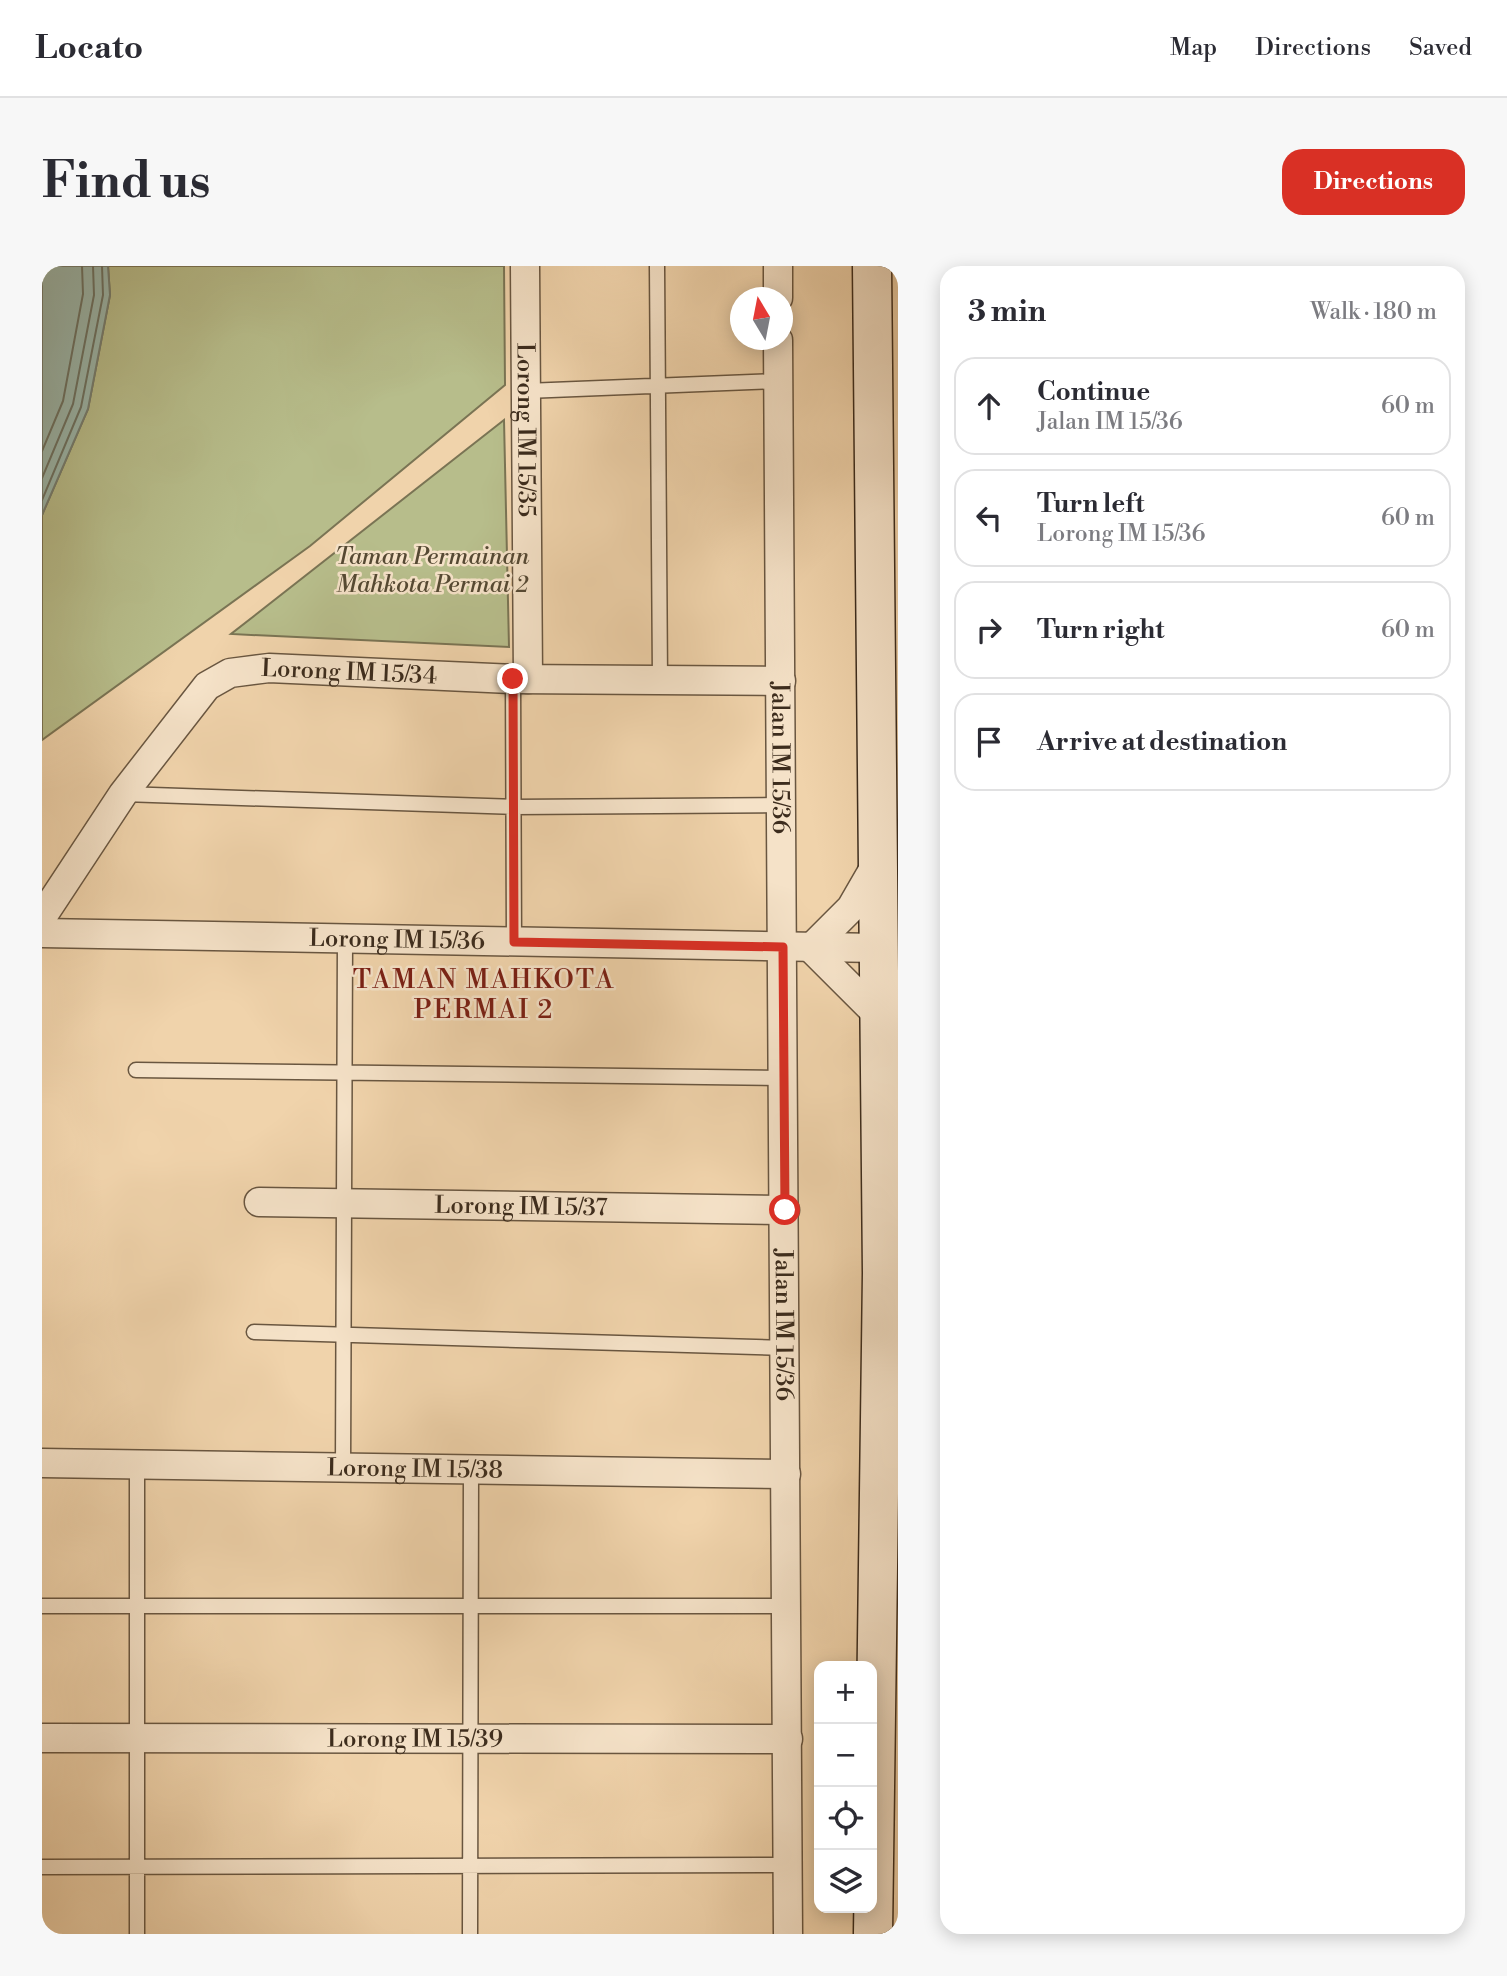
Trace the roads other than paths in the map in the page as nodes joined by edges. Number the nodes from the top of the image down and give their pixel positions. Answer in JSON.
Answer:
{"nodes":[{"id":1,"x":525,"y":266,"type":"edge"},
{"id":2,"x":657,"y":266,"type":"edge"},
{"id":3,"x":778,"y":266,"type":"edge"},
{"id":4,"x":872,"y":266,"type":"edge"},
{"id":5,"x":778,"y":287,"type":"edge"},
{"id":6,"x":778,"y":350,"type":"edge"},
{"id":7,"x":779,"y":381,"type":"junction"},
{"id":8,"x":658,"y":386,"type":"junction"},
{"id":9,"x":526,"y":391,"type":"junction"},
{"id":10,"x":520,"y":679,"type":"junction"},
{"id":11,"x":660,"y":680,"type":"junction"},
{"id":12,"x":781,"y":681,"type":"junction"},
{"id":13,"x":123,"y":794,"type":"junction"},
{"id":14,"x":782,"y":805,"type":"junction"},
{"id":15,"x":514,"y":807,"type":"junction"},
{"id":16,"x":878,"y":861,"type":"junction"},
{"id":17,"x":42,"y":917,"type":"edge"},
{"id":18,"x":42,"y":933,"type":"edge"},
{"id":19,"x":345,"y":939,"type":"junction"},
{"id":20,"x":514,"y":942,"type":"junction"},
{"id":21,"x":783,"y":947,"type":"junction"},
{"id":22,"x":811,"y":948,"type":"junction"},
{"id":23,"x":878,"y":948,"type":"junction"},
{"id":24,"x":879,"y":1016,"type":"junction"},
{"id":25,"x":136,"y":1070,"type":"dead end"},
{"id":26,"x":345,"y":1073,"type":"junction"},
{"id":27,"x":783,"y":1078,"type":"junction"},
{"id":28,"x":260,"y":1202,"type":"dead end"},
{"id":29,"x":345,"y":1203,"type":"junction"},
{"id":30,"x":785,"y":1210,"type":"junction"},
{"id":31,"x":890,"y":1273,"type":"edge"},
{"id":32,"x":254,"y":1332,"type":"dead end"},
{"id":33,"x":344,"y":1334,"type":"junction"},
{"id":34,"x":785,"y":1348,"type":"junction"},
{"id":35,"x":42,"y":1463,"type":"edge"},
{"id":36,"x":137,"y":1465,"type":"junction"},
{"id":37,"x":343,"y":1468,"type":"junction"},
{"id":38,"x":471,"y":1470,"type":"junction"},
{"id":39,"x":786,"y":1474,"type":"junction"},
{"id":40,"x":470,"y":1605,"type":"junction"},
{"id":41,"x":42,"y":1606,"type":"edge"},
{"id":42,"x":137,"y":1606,"type":"junction"},
{"id":43,"x":787,"y":1606,"type":"junction"},
{"id":44,"x":42,"y":1738,"type":"edge"},
{"id":45,"x":137,"y":1738,"type":"junction"},
{"id":46,"x":788,"y":1739,"type":"junction"},
{"id":47,"x":470,"y":1740,"type":"junction"},
{"id":48,"x":137,"y":1866,"type":"junction"},
{"id":49,"x":470,"y":1866,"type":"junction"},
{"id":50,"x":789,"y":1866,"type":"junction"},
{"id":51,"x":42,"y":1867,"type":"edge"},
{"id":52,"x":137,"y":1934,"type":"edge"},
{"id":53,"x":470,"y":1934,"type":"edge"},
{"id":54,"x":788,"y":1934,"type":"edge"},
{"id":55,"x":873,"y":1934,"type":"edge"}],
"edges":[{"from":1,"to":9,"type":"street","name":"Lorong IM 15/35"},
{"from":2,"to":8,"type":"lane"},
{"from":3,"to":5,"type":"street"},
{"from":4,"to":16,"type":"street"},
{"from":6,"to":7,"type":"street","name":"Jalan IM 15/36"},
{"from":7,"to":8,"type":"lane"},
{"from":7,"to":12,"type":"street","name":"Jalan IM 15/36"},
{"from":8,"to":9,"type":"lane"},
{"from":8,"to":11,"type":"lane"},
{"from":9,"to":10,"type":"street","name":"Lorong IM 15/35"},
{"from":10,"to":11,"type":"street","name":"Lorong IM 15/34"},
{"from":10,"to":13,"type":"street","name":"Lorong IM 15/34"},
{"from":10,"to":15,"type":"lane"},
{"from":11,"to":12,"type":"street","name":"Lorong IM 15/34"},
{"from":12,"to":14,"type":"street","name":"Jalan IM 15/36"},
{"from":13,"to":15,"type":"lane"},
{"from":13,"to":17,"type":"street","name":"Lorong IM 15/34"},
{"from":14,"to":15,"type":"lane"},
{"from":14,"to":21,"type":"street","name":"Jalan IM 15/36"},
{"from":15,"to":20,"type":"lane"},
{"from":16,"to":22,"type":"street"},
{"from":16,"to":23,"type":"street"},
{"from":18,"to":19,"type":"street","name":"Lorong IM 15/36"},
{"from":19,"to":20,"type":"street","name":"Lorong IM 15/36"},
{"from":19,"to":26,"type":"lane"},
{"from":20,"to":21,"type":"street","name":"Lorong IM 15/36"},
{"from":21,"to":22,"type":"street","name":"Lorong IM 15/36"},
{"from":21,"to":27,"type":"street","name":"Jalan IM 15/36"},
{"from":22,"to":23,"type":"street","name":"Lorong IM 15/36"},
{"from":22,"to":24,"type":"street"},
{"from":23,"to":24,"type":"street"},
{"from":24,"to":31,"type":"street"},
{"from":25,"to":26,"type":"lane"},
{"from":26,"to":27,"type":"lane"},
{"from":26,"to":29,"type":"lane"},
{"from":27,"to":30,"type":"street","name":"Jalan IM 15/36"},
{"from":28,"to":29,"type":"street","name":"Lorong IM 15/37"},
{"from":29,"to":30,"type":"street","name":"Lorong IM 15/37"},
{"from":29,"to":33,"type":"lane"},
{"from":30,"to":34,"type":"street","name":"Jalan IM 15/36"},
{"from":31,"to":55,"type":"street"},
{"from":32,"to":33,"type":"lane"},
{"from":33,"to":34,"type":"lane"},
{"from":33,"to":37,"type":"lane"},
{"from":34,"to":39,"type":"street","name":"Jalan IM 15/36"},
{"from":35,"to":36,"type":"street","name":"Lorong IM 15/38"},
{"from":36,"to":37,"type":"street","name":"Lorong IM 15/38"},
{"from":36,"to":42,"type":"lane"},
{"from":37,"to":38,"type":"street","name":"Lorong IM 15/38"},
{"from":38,"to":39,"type":"street","name":"Lorong IM 15/38"},
{"from":38,"to":40,"type":"lane"},
{"from":39,"to":43,"type":"street","name":"Jalan IM 15/36"},
{"from":40,"to":42,"type":"lane"},
{"from":40,"to":43,"type":"lane"},
{"from":40,"to":47,"type":"lane"},
{"from":41,"to":42,"type":"lane"},
{"from":42,"to":45,"type":"lane"},
{"from":43,"to":46,"type":"street","name":"Jalan IM 15/36"},
{"from":44,"to":45,"type":"street","name":"Lorong IM 15/39"},
{"from":45,"to":47,"type":"street","name":"Lorong IM 15/39"},
{"from":45,"to":48,"type":"lane"},
{"from":46,"to":47,"type":"street","name":"Lorong IM 15/39"},
{"from":46,"to":50,"type":"street","name":"Jalan IM 15/36"},
{"from":47,"to":49,"type":"lane"},
{"from":48,"to":49,"type":"lane"},
{"from":48,"to":51,"type":"lane"},
{"from":48,"to":52,"type":"lane"},
{"from":49,"to":50,"type":"lane"},
{"from":49,"to":53,"type":"lane"},
{"from":50,"to":54,"type":"street","name":"Jalan IM 15/36"}]}
